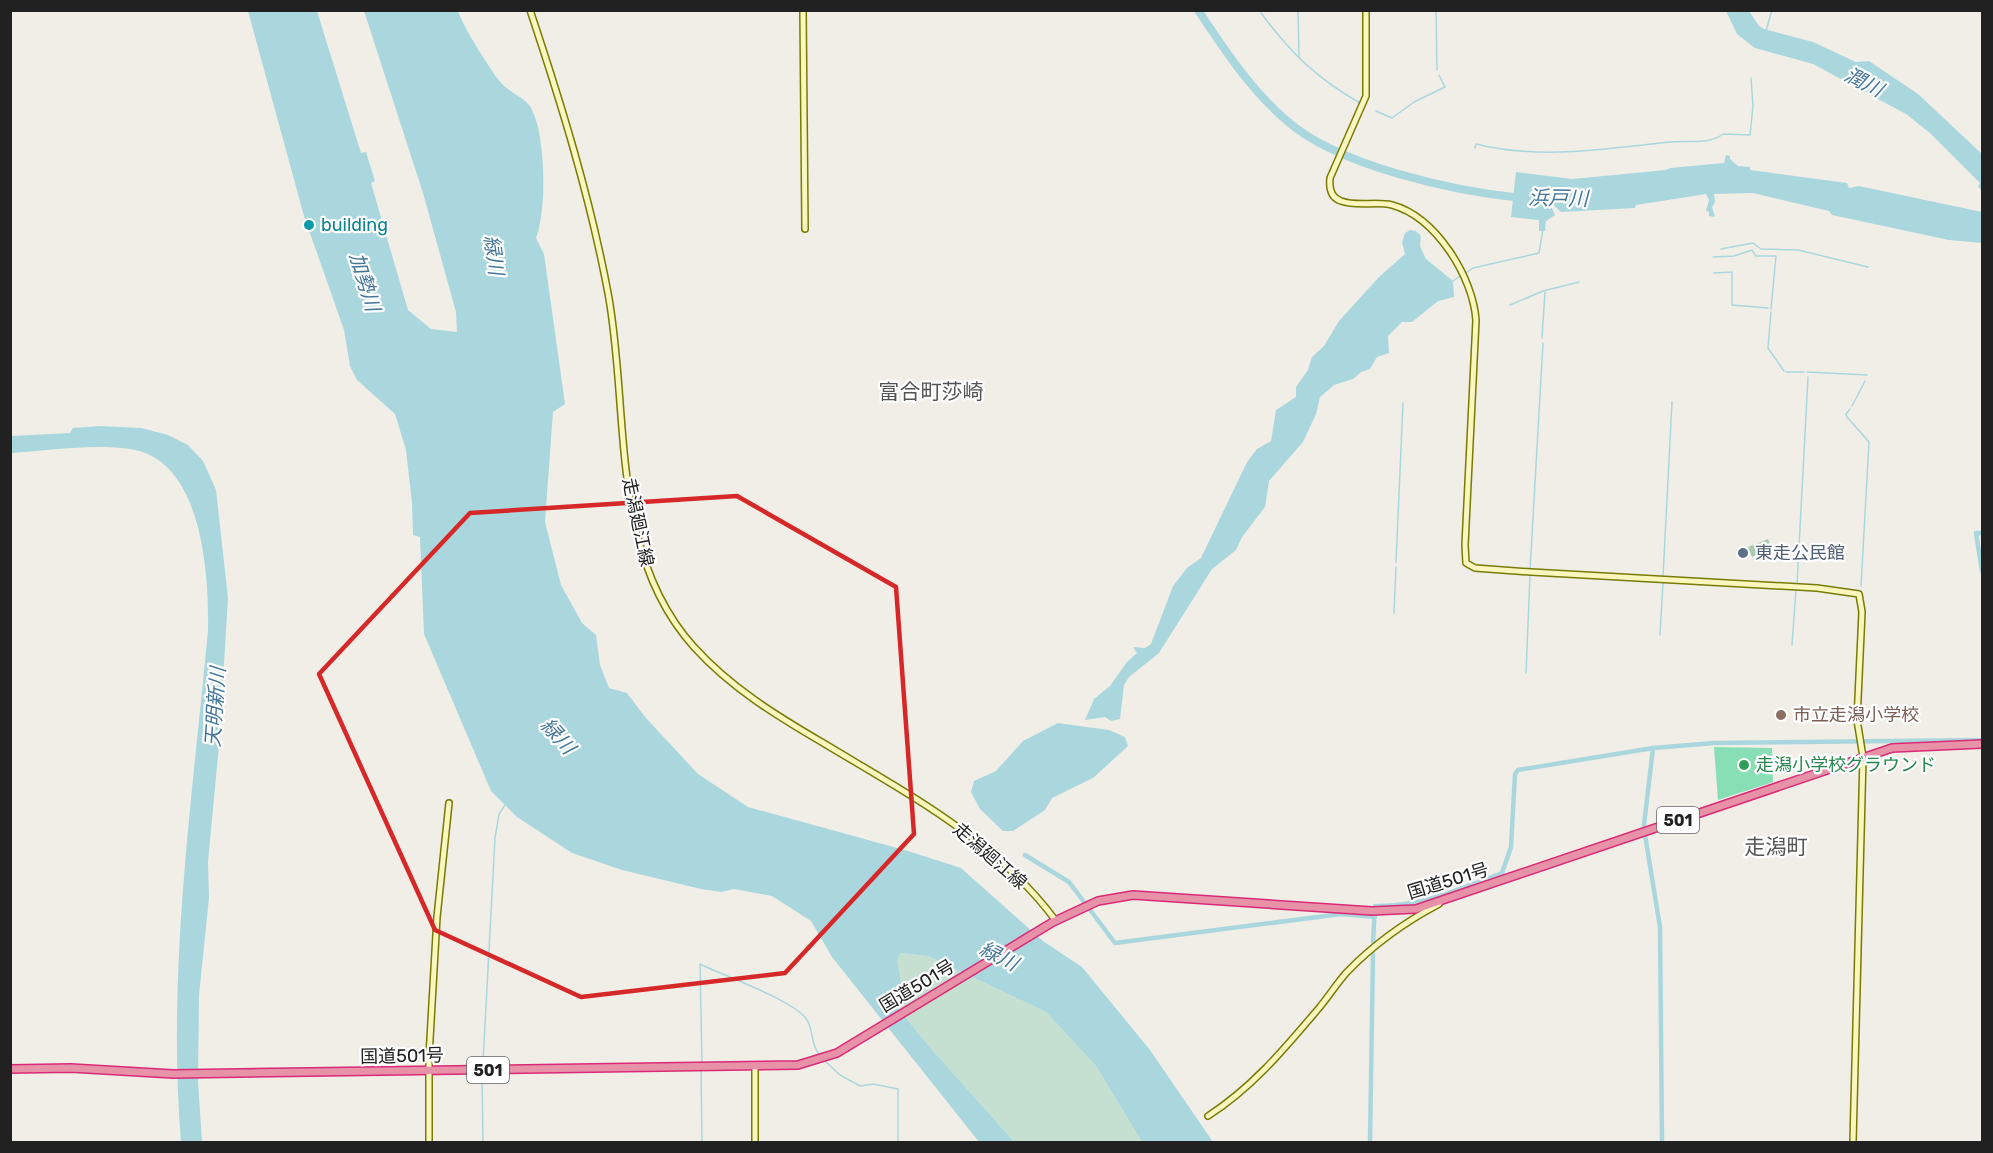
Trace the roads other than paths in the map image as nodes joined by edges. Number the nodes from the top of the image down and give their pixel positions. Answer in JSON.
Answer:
{"nodes":[{"id":1,"x":530,"y":10,"type":"edge"},
{"id":2,"x":803,"y":10,"type":"edge"},
{"id":3,"x":1366,"y":10,"type":"edge"},
{"id":4,"x":805,"y":229,"type":"dead end"},
{"id":5,"x":1983,"y":744,"type":"edge"},
{"id":6,"x":1863,"y":757,"type":"junction"},
{"id":7,"x":449,"y":803,"type":"dead end"},
{"id":8,"x":1442,"y":902,"type":"junction"},
{"id":9,"x":1054,"y":922,"type":"junction"},
{"id":10,"x":755,"y":1067,"type":"junction"},
{"id":11,"x":10,"y":1069,"type":"edge"},
{"id":12,"x":429,"y":1071,"type":"junction"},
{"id":13,"x":1208,"y":1116,"type":"dead end"},
{"id":14,"x":429,"y":1143,"type":"edge"},
{"id":15,"x":755,"y":1143,"type":"edge"},
{"id":16,"x":1853,"y":1143,"type":"edge"}],
"edges":[{"from":1,"to":9,"type":"street","name":"走潟廻江線"},
{"from":2,"to":4,"type":"street"},
{"from":3,"to":6,"type":"street"},
{"from":5,"to":6,"type":"highway","name":"国道501号","number":"501"},
{"from":6,"to":8,"type":"highway","name":"国道501号","number":"501"},
{"from":6,"to":16,"type":"street"},
{"from":7,"to":12,"type":"street"},
{"from":8,"to":9,"type":"highway","name":"国道501号","number":"501"},
{"from":8,"to":13,"type":"street"},
{"from":9,"to":10,"type":"highway","name":"国道501号","number":"501"},
{"from":10,"to":12,"type":"highway","name":"国道501号","number":"501"},
{"from":10,"to":15,"type":"street"},
{"from":11,"to":12,"type":"highway","name":"国道501号","number":"501"},
{"from":12,"to":14,"type":"street"}]}
